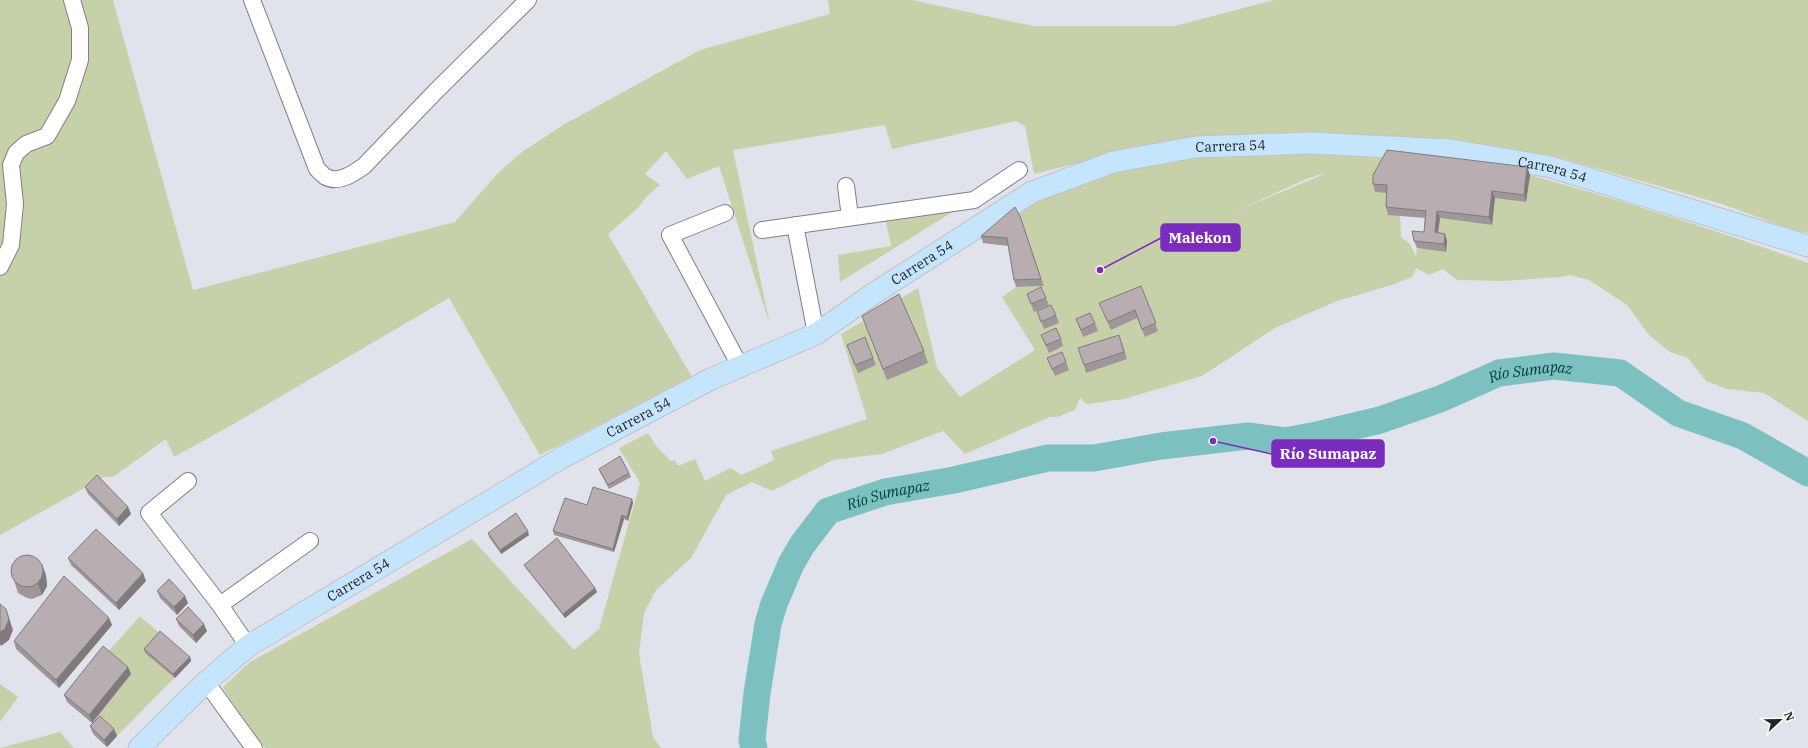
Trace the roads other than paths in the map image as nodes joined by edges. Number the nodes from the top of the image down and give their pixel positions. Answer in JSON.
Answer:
{"nodes":[{"id":1,"x":72,"y":0,"type":"edge"},
{"id":2,"x":252,"y":0,"type":"edge"},
{"id":3,"x":528,"y":0,"type":"edge"},
{"id":4,"x":1019,"y":170,"type":"dead end"},
{"id":5,"x":846,"y":186,"type":"dead end"},
{"id":6,"x":725,"y":213,"type":"dead end"},
{"id":7,"x":850,"y":217,"type":"junction"},
{"id":8,"x":796,"y":225,"type":"junction"},
{"id":9,"x":762,"y":230,"type":"dead end"},
{"id":10,"x":1808,"y":246,"type":"edge"},
{"id":11,"x":0,"y":267,"type":"edge"},
{"id":12,"x":816,"y":334,"type":"junction"},
{"id":13,"x":740,"y":366,"type":"junction"},
{"id":14,"x":188,"y":481,"type":"dead end"},
{"id":15,"x":310,"y":541,"type":"dead end"},
{"id":16,"x":220,"y":605,"type":"junction"},
{"id":17,"x":248,"y":646,"type":"junction"},
{"id":18,"x":206,"y":682,"type":"junction"},
{"id":19,"x":139,"y":748,"type":"edge"},
{"id":20,"x":254,"y":748,"type":"edge"}],
"edges":[{"from":1,"to":11,"type":"street"},
{"from":2,"to":3,"type":"street"},
{"from":4,"to":7,"type":"street"},
{"from":5,"to":7,"type":"street"},
{"from":6,"to":13,"type":"street"},
{"from":7,"to":8,"type":"street"},
{"from":8,"to":9,"type":"street"},
{"from":8,"to":12,"type":"street"},
{"from":10,"to":12,"type":"main road","name":"Carrera 54"},
{"from":12,"to":13,"type":"main road","name":"Carrera 54"},
{"from":13,"to":17,"type":"main road","name":"Carrera 54"},
{"from":14,"to":16,"type":"street"},
{"from":15,"to":16,"type":"street"},
{"from":16,"to":17,"type":"street"},
{"from":17,"to":18,"type":"main road","name":"Carrera 54"},
{"from":18,"to":19,"type":"main road","name":"Carrera 54"},
{"from":18,"to":20,"type":"street"}]}
